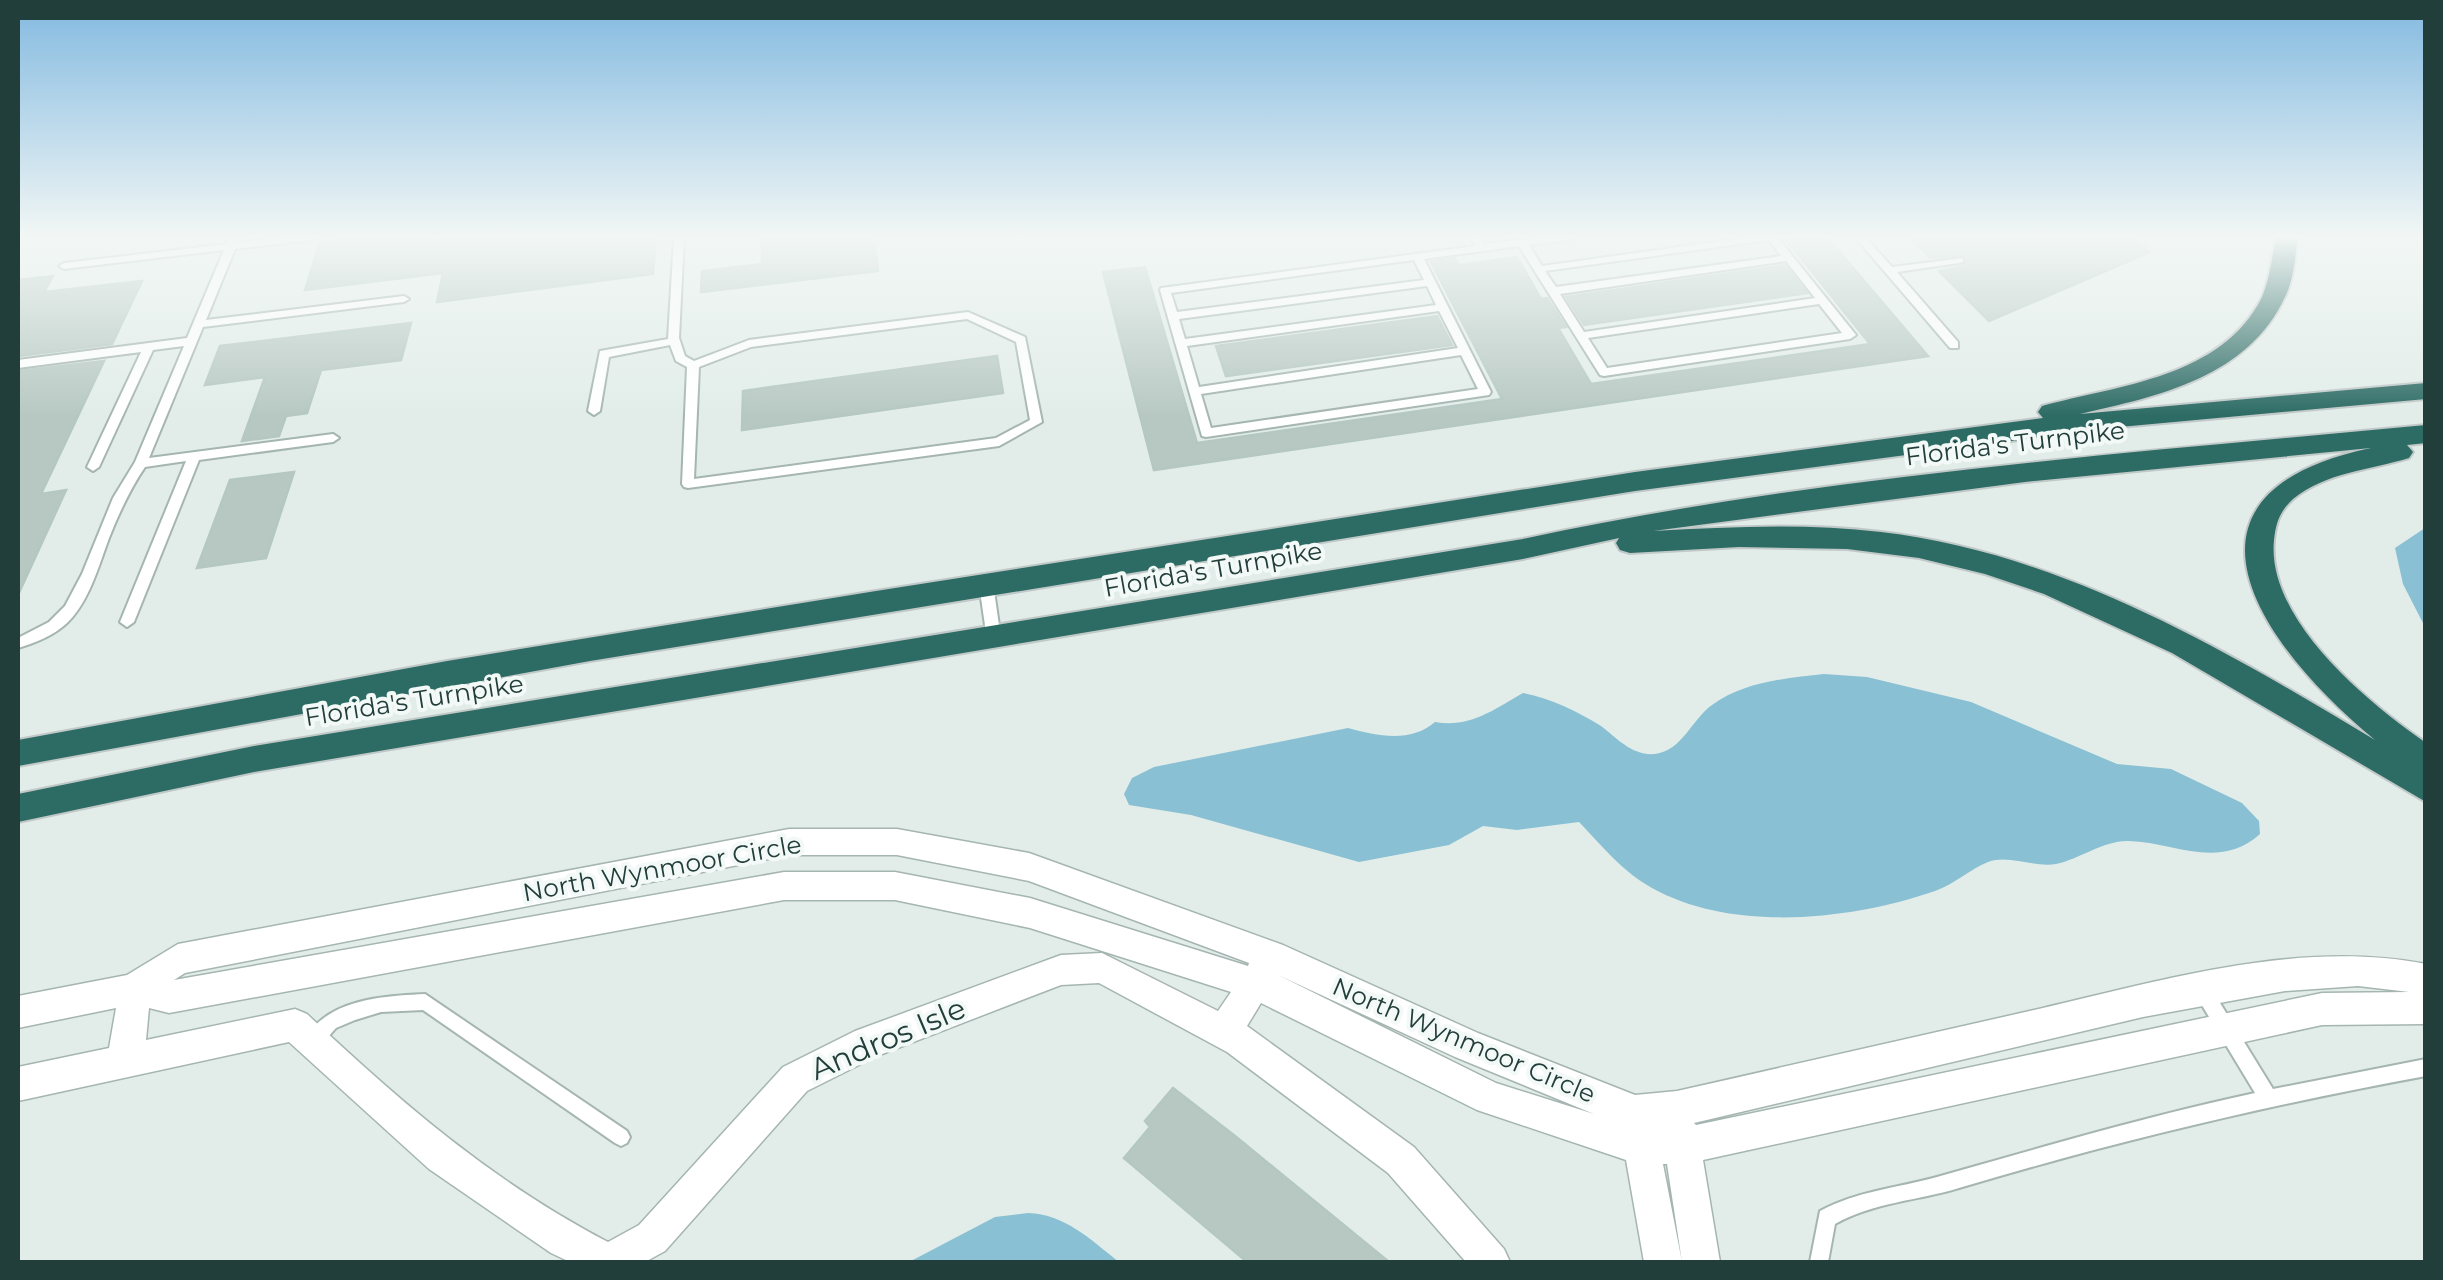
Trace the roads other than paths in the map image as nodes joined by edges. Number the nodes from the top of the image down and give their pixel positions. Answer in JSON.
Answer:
{"nodes":[{"id":1,"x":210,"y":297,"type":"edge"},
{"id":2,"x":676,"y":297,"type":"edge"},
{"id":3,"x":1167,"y":297,"type":"edge"},
{"id":4,"x":1319,"y":297,"type":"edge"},
{"id":5,"x":1438,"y":297,"type":"edge"},
{"id":6,"x":1557,"y":297,"type":"edge"},
{"id":7,"x":1819,"y":297,"type":"edge"},
{"id":8,"x":1913,"y":297,"type":"edge"},
{"id":9,"x":2273,"y":297,"type":"edge"},
{"id":10,"x":404,"y":299,"type":"dead end"},
{"id":11,"x":1822,"y":300,"type":"junction"},
{"id":12,"x":1443,"y":307,"type":"junction"},
{"id":13,"x":1172,"y":316,"type":"junction"},
{"id":14,"x":199,"y":324,"type":"junction"},
{"id":15,"x":1581,"y":336,"type":"junction"},
{"id":16,"x":192,"y":341,"type":"junction"},
{"id":17,"x":674,"y":341,"type":"junction"},
{"id":18,"x":1180,"y":343,"type":"junction"},
{"id":19,"x":1954,"y":345,"type":"dead end"},
{"id":20,"x":149,"y":347,"type":"junction"},
{"id":21,"x":1465,"y":351,"type":"junction"},
{"id":22,"x":18,"y":364,"type":"edge"},
{"id":23,"x":694,"y":365,"type":"junction"},
{"id":24,"x":1194,"y":391,"type":"junction"},
{"id":25,"x":2426,"y":391,"type":"edge"},
{"id":26,"x":594,"y":411,"type":"dead end"},
{"id":27,"x":2426,"y":434,"type":"edge"},
{"id":28,"x":333,"y":438,"type":"dead end"},
{"id":29,"x":1913,"y":444,"type":"junction"},
{"id":30,"x":2426,"y":448,"type":"edge"},
{"id":31,"x":194,"y":456,"type":"junction"},
{"id":32,"x":142,"y":463,"type":"junction"},
{"id":33,"x":93,"y":467,"type":"dead end"},
{"id":34,"x":1522,"y":550,"type":"junction"},
{"id":35,"x":986,"y":584,"type":"junction"},
{"id":36,"x":127,"y":622,"type":"dead end"},
{"id":37,"x":994,"y":639,"type":"junction"},
{"id":38,"x":18,"y":643,"type":"edge"},
{"id":39,"x":18,"y":753,"type":"edge"},
{"id":40,"x":2426,"y":761,"type":"edge"},
{"id":41,"x":2426,"y":788,"type":"edge"},
{"id":42,"x":18,"y":808,"type":"edge"},
{"id":43,"x":1264,"y":970,"type":"junction"},
{"id":44,"x":2426,"y":980,"type":"edge"},
{"id":45,"x":134,"y":989,"type":"junction"},
{"id":46,"x":2203,"y":991,"type":"junction"},
{"id":47,"x":2426,"y":1008,"type":"edge"},
{"id":48,"x":18,"y":1012,"type":"edge"},
{"id":49,"x":2227,"y":1030,"type":"junction"},
{"id":50,"x":1224,"y":1032,"type":"junction"},
{"id":51,"x":313,"y":1042,"type":"junction"},
{"id":52,"x":122,"y":1062,"type":"junction"},
{"id":53,"x":2426,"y":1067,"type":"edge"},
{"id":54,"x":18,"y":1084,"type":"edge"},
{"id":55,"x":2269,"y":1099,"type":"junction"},
{"id":56,"x":1677,"y":1109,"type":"junction"},
{"id":57,"x":1638,"y":1130,"type":"junction"},
{"id":58,"x":620,"y":1137,"type":"dead end"},
{"id":59,"x":1683,"y":1146,"type":"junction"},
{"id":60,"x":608,"y":1262,"type":"edge"},
{"id":61,"x":1490,"y":1262,"type":"edge"},
{"id":62,"x":1663,"y":1262,"type":"edge"},
{"id":63,"x":1701,"y":1262,"type":"edge"},
{"id":64,"x":1820,"y":1262,"type":"edge"}],
"edges":[{"from":1,"to":14,"type":"lane"},
{"from":2,"to":17,"type":"lane"},
{"from":3,"to":13,"type":"lane"},
{"from":4,"to":13,"type":"lane"},
{"from":5,"to":12,"type":"lane"},
{"from":6,"to":15,"type":"lane"},
{"from":7,"to":11,"type":"lane"},
{"from":8,"to":19,"type":"lane"},
{"from":9,"to":29,"type":"highway"},
{"from":10,"to":14,"type":"lane"},
{"from":11,"to":15,"type":"lane"},
{"from":11,"to":15,"type":"lane"},
{"from":12,"to":18,"type":"lane"},
{"from":12,"to":21,"type":"lane"},
{"from":13,"to":18,"type":"lane"},
{"from":14,"to":16,"type":"lane"},
{"from":16,"to":20,"type":"lane"},
{"from":16,"to":32,"type":"lane"},
{"from":17,"to":23,"type":"lane"},
{"from":17,"to":26,"type":"lane"},
{"from":18,"to":24,"type":"lane"},
{"from":20,"to":22,"type":"lane"},
{"from":20,"to":33,"type":"lane"},
{"from":21,"to":24,"type":"lane"},
{"from":21,"to":24,"type":"lane"},
{"from":23,"to":23,"type":"lane"},
{"from":25,"to":29,"type":"highway","name":"Florida's Turnpike"},
{"from":27,"to":34,"type":"highway","name":"Florida's Turnpike"},
{"from":28,"to":31,"type":"lane"},
{"from":29,"to":35,"type":"highway","name":"Florida's Turnpike"},
{"from":30,"to":40,"type":"highway"},
{"from":31,"to":32,"type":"lane"},
{"from":31,"to":36,"type":"lane"},
{"from":32,"to":38,"type":"lane"},
{"from":34,"to":37,"type":"highway","name":"Florida's Turnpike"},
{"from":34,"to":41,"type":"highway"},
{"from":35,"to":37,"type":"lane"},
{"from":35,"to":39,"type":"highway","name":"Florida's Turnpike"},
{"from":37,"to":42,"type":"highway","name":"Florida's Turnpike"},
{"from":43,"to":45,"type":"street","name":"North Wynmoor Circle"},
{"from":43,"to":50,"type":"street"},
{"from":43,"to":57,"type":"street","name":"North Wynmoor Circle"},
{"from":44,"to":46,"type":"street","name":"North Wynmoor Circle"},
{"from":45,"to":48,"type":"street","name":"North Wynmoor Circle"},
{"from":45,"to":52,"type":"street"},
{"from":46,"to":49,"type":"lane"},
{"from":46,"to":56,"type":"street","name":"North Wynmoor Circle"},
{"from":47,"to":49,"type":"street","name":"North Wynmoor Circle"},
{"from":49,"to":55,"type":"lane"},
{"from":49,"to":59,"type":"street","name":"North Wynmoor Circle"},
{"from":50,"to":60,"type":"street","name":"Andros Isle"},
{"from":50,"to":61,"type":"street","name":"Andros Isle"},
{"from":51,"to":52,"type":"street","name":"Andros Isle"},
{"from":51,"to":58,"type":"lane"},
{"from":51,"to":60,"type":"street","name":"Andros Isle"},
{"from":52,"to":54,"type":"street","name":"Andros Isle"},
{"from":53,"to":55,"type":"lane"},
{"from":55,"to":64,"type":"lane"},
{"from":56,"to":57,"type":"street","name":"North Wynmoor Circle"},
{"from":56,"to":59,"type":"street"},
{"from":57,"to":59,"type":"street","name":"North Wynmoor Circle"},
{"from":57,"to":62,"type":"street"},
{"from":59,"to":63,"type":"street"}]}
